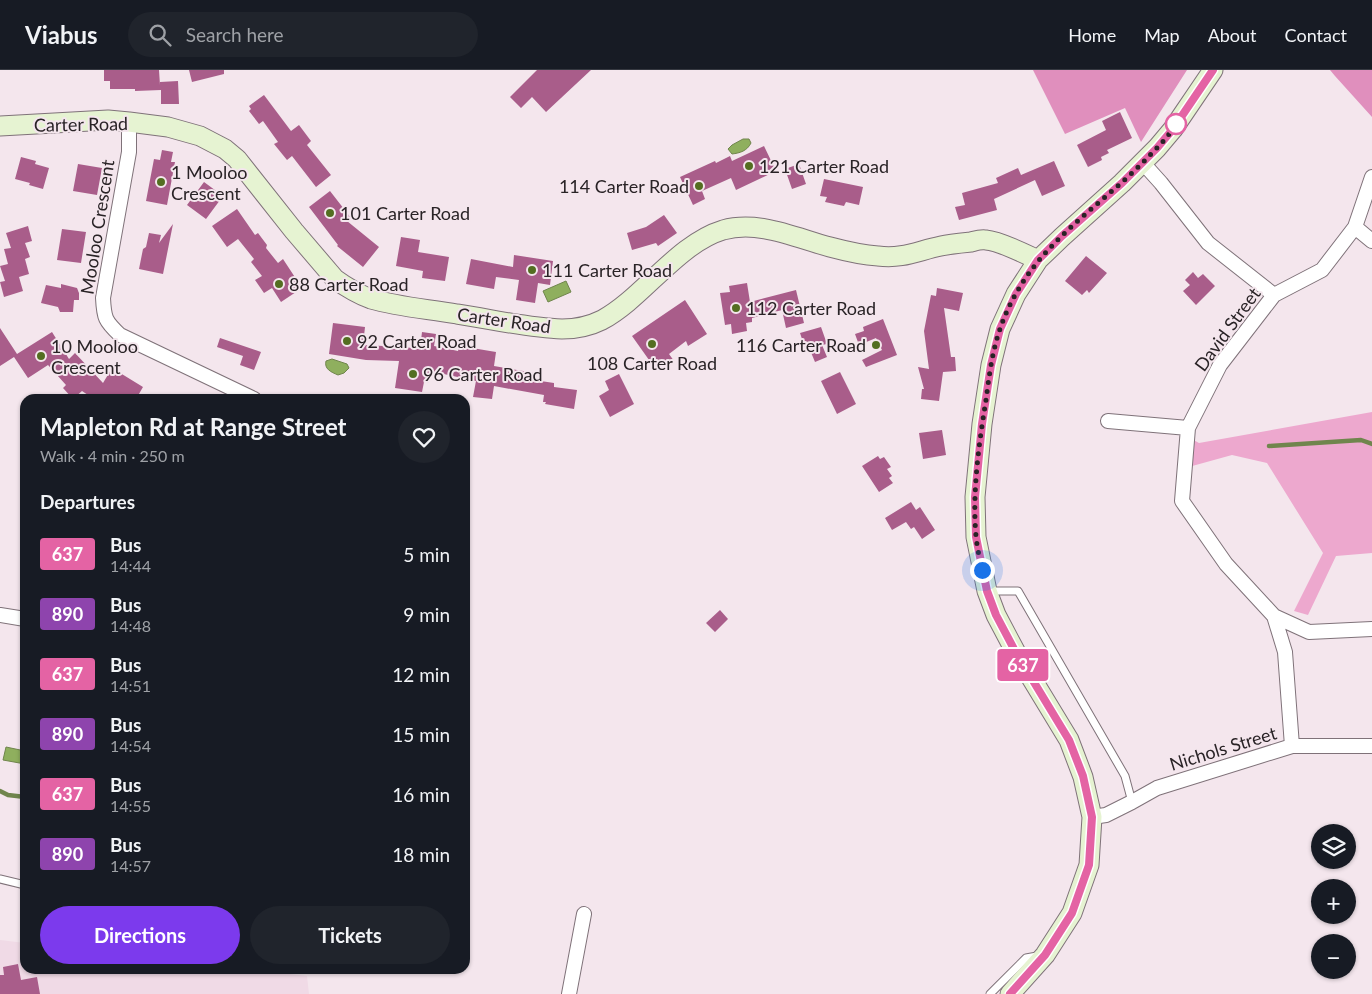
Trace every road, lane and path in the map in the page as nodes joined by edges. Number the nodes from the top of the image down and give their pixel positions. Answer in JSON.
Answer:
{"nodes":[{"id":1,"x":1213,"y":70,"type":"edge"},
{"id":2,"x":129,"y":122,"type":"junction"},
{"id":3,"x":0,"y":126,"type":"edge"},
{"id":4,"x":1143,"y":163,"type":"junction"},
{"id":5,"x":1372,"y":177,"type":"edge"},
{"id":6,"x":1355,"y":227,"type":"junction"},
{"id":7,"x":1372,"y":241,"type":"edge"},
{"id":8,"x":1038,"y":260,"type":"junction"},
{"id":9,"x":1274,"y":295,"type":"junction"},
{"id":10,"x":244,"y":394,"type":"edge"},
{"id":11,"x":1108,"y":421,"type":"dead end"},
{"id":12,"x":1188,"y":428,"type":"junction"},
{"id":13,"x":986,"y":589,"type":"junction"},
{"id":14,"x":0,"y":615,"type":"edge"},
{"id":15,"x":1274,"y":616,"type":"junction"},
{"id":16,"x":20,"y":618,"type":"edge"},
{"id":17,"x":1372,"y":630,"type":"edge"},
{"id":18,"x":1292,"y":746,"type":"junction"},
{"id":19,"x":1372,"y":746,"type":"edge"},
{"id":20,"x":1132,"y":802,"type":"junction"},
{"id":21,"x":1092,"y":817,"type":"junction"},
{"id":22,"x":0,"y":879,"type":"edge"},
{"id":23,"x":20,"y":884,"type":"edge"},
{"id":24,"x":584,"y":914,"type":"dead end"},
{"id":25,"x":1045,"y":955,"type":"junction"},
{"id":26,"x":569,"y":994,"type":"edge"},
{"id":27,"x":990,"y":994,"type":"edge"},
{"id":28,"x":1010,"y":994,"type":"edge"}],
"edges":[{"from":1,"to":4,"type":"street"},
{"from":2,"to":3,"type":"street","name":"Carter Road"},
{"from":2,"to":8,"type":"street","name":"Carter Road"},
{"from":2,"to":10,"type":"street","name":"Mooloo Crescent"},
{"from":4,"to":8,"type":"street"},
{"from":4,"to":9,"type":"street"},
{"from":5,"to":6,"type":"street","name":"David Street"},
{"from":6,"to":7,"type":"street"},
{"from":6,"to":9,"type":"street","name":"David Street"},
{"from":8,"to":13,"type":"street"},
{"from":9,"to":12,"type":"street","name":"David Street"},
{"from":11,"to":12,"type":"street"},
{"from":12,"to":15,"type":"street","name":"David Street"},
{"from":13,"to":20,"type":"lane"},
{"from":13,"to":21,"type":"street"},
{"from":14,"to":16,"type":"street"},
{"from":15,"to":17,"type":"street"},
{"from":15,"to":18,"type":"street","name":"David Street"},
{"from":18,"to":19,"type":"street","name":"Nichols Street"},
{"from":18,"to":20,"type":"street","name":"Nichols Street"},
{"from":20,"to":21,"type":"street","name":"Nichols Street"},
{"from":21,"to":25,"type":"street"},
{"from":22,"to":23,"type":"lane"},
{"from":24,"to":26,"type":"street"},
{"from":25,"to":27,"type":"lane"},
{"from":25,"to":28,"type":"street"}]}
